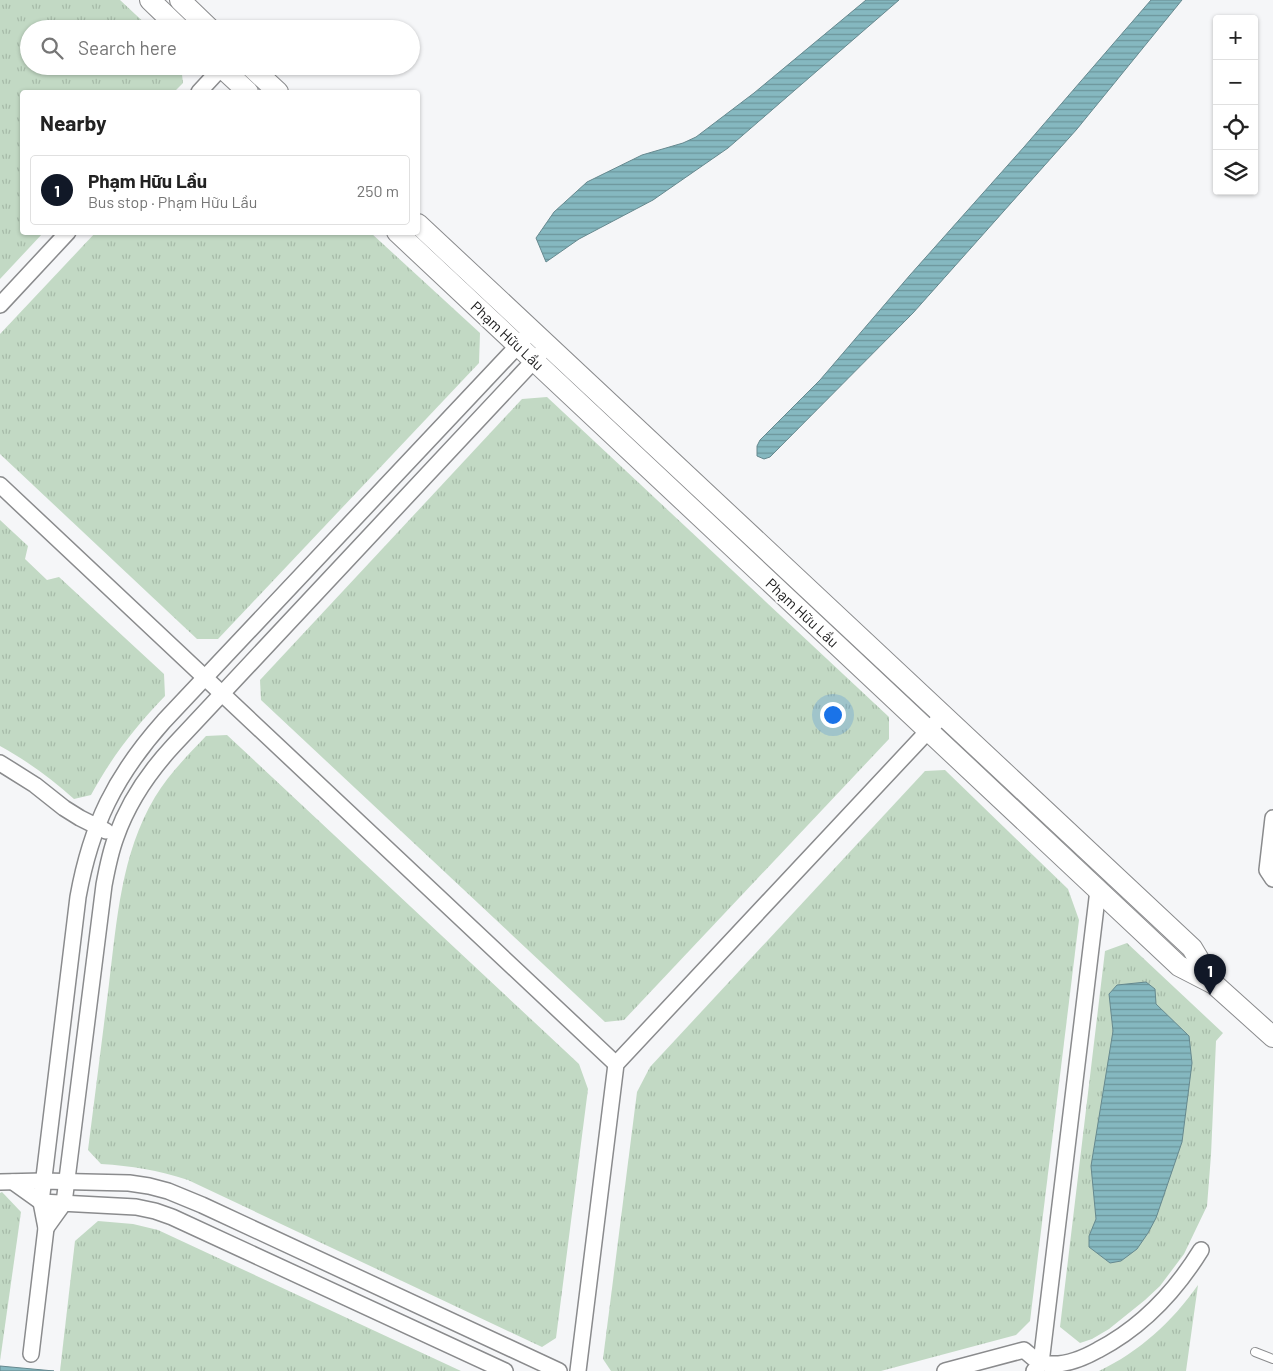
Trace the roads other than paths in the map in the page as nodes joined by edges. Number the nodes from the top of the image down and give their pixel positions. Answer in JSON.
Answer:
{"nodes":[{"id":1,"x":150,"y":0,"type":"edge"},
{"id":2,"x":180,"y":0,"type":"edge"},
{"id":3,"x":171,"y":20,"type":"edge"},
{"id":4,"x":201,"y":20,"type":"edge"},
{"id":5,"x":215,"y":75,"type":"edge"},
{"id":6,"x":230,"y":75,"type":"edge"},
{"id":7,"x":260,"y":75,"type":"edge"},
{"id":8,"x":201,"y":90,"type":"edge"},
{"id":9,"x":246,"y":90,"type":"edge"},
{"id":10,"x":276,"y":90,"type":"edge"},
{"id":11,"x":420,"y":226,"type":"edge"},
{"id":12,"x":65,"y":235,"type":"edge"},
{"id":13,"x":400,"y":235,"type":"edge"},
{"id":14,"x":0,"y":305,"type":"edge"},
{"id":15,"x":532,"y":331,"type":"junction"},
{"id":16,"x":518,"y":346,"type":"junction"},
{"id":17,"x":547,"y":346,"type":"junction"},
{"id":18,"x":533,"y":361,"type":"junction"},
{"id":19,"x":0,"y":485,"type":"edge"},
{"id":20,"x":204,"y":678,"type":"junction"},
{"id":21,"x":221,"y":694,"type":"junction"},
{"id":22,"x":942,"y":716,"type":"junction"},
{"id":23,"x":928,"y":731,"type":"junction"},
{"id":24,"x":0,"y":763,"type":"edge"},
{"id":25,"x":1273,"y":818,"type":"edge"},
{"id":26,"x":96,"y":827,"type":"junction"},
{"id":27,"x":116,"y":836,"type":"junction"},
{"id":28,"x":1273,"y":879,"type":"edge"},
{"id":29,"x":1098,"y":890,"type":"junction"},
{"id":30,"x":1214,"y":984,"type":"junction"},
{"id":31,"x":1273,"y":1037,"type":"edge"},
{"id":32,"x":616,"y":1064,"type":"junction"},
{"id":33,"x":43,"y":1181,"type":"junction"},
{"id":34,"x":66,"y":1181,"type":"junction"},
{"id":35,"x":6,"y":1182,"type":"edge"},
{"id":36,"x":41,"y":1202,"type":"junction"},
{"id":37,"x":64,"y":1203,"type":"junction"},
{"id":38,"x":46,"y":1228,"type":"junction"},
{"id":39,"x":1201,"y":1250,"type":"dead end"},
{"id":40,"x":1255,"y":1352,"type":"dead end"},
{"id":41,"x":31,"y":1354,"type":"dead end"},
{"id":42,"x":1273,"y":1359,"type":"edge"},
{"id":43,"x":1037,"y":1367,"type":"edge"},
{"id":44,"x":505,"y":1371,"type":"edge"},
{"id":45,"x":559,"y":1371,"type":"edge"},
{"id":46,"x":578,"y":1371,"type":"edge"},
{"id":47,"x":945,"y":1371,"type":"edge"}],
"edges":[{"from":1,"to":3,"type":"main road"},
{"from":2,"to":4,"type":"main road"},
{"from":5,"to":8,"type":"street"},
{"from":6,"to":9,"type":"main road"},
{"from":7,"to":10,"type":"main road"},
{"from":11,"to":15,"type":"main road","name":"Phạm Hữu Lầu"},
{"from":12,"to":14,"type":"street"},
{"from":13,"to":16,"type":"main road","name":"Phạm Hữu Lầu"},
{"from":15,"to":16,"type":"street"},
{"from":15,"to":17,"type":"main road","name":"Phạm Hữu Lầu"},
{"from":16,"to":18,"type":"main road","name":"Phạm Hữu Lầu"},
{"from":16,"to":20,"type":"street"},
{"from":17,"to":18,"type":"street"},
{"from":17,"to":22,"type":"main road","name":"Phạm Hữu Lầu"},
{"from":18,"to":21,"type":"street"},
{"from":18,"to":23,"type":"main road","name":"Phạm Hữu Lầu"},
{"from":19,"to":20,"type":"street"},
{"from":20,"to":21,"type":"street"},
{"from":20,"to":26,"type":"street"},
{"from":21,"to":27,"type":"street"},
{"from":21,"to":32,"type":"street"},
{"from":22,"to":23,"type":"street"},
{"from":22,"to":30,"type":"main road","name":"Phạm Hữu Lầu"},
{"from":23,"to":29,"type":"main road","name":"Phạm Hữu Lầu"},
{"from":23,"to":32,"type":"street"},
{"from":24,"to":26,"type":"street"},
{"from":25,"to":28,"type":"street"},
{"from":26,"to":27,"type":"street"},
{"from":26,"to":33,"type":"street"},
{"from":27,"to":34,"type":"street"},
{"from":29,"to":30,"type":"main road","name":"Phạm Hữu Lầu"},
{"from":29,"to":43,"type":"street"},
{"from":30,"to":31,"type":"main road","name":"Phạm Hữu Lầu"},
{"from":32,"to":46,"type":"street"},
{"from":33,"to":34,"type":"street"},
{"from":33,"to":35,"type":"street"},
{"from":33,"to":36,"type":"street"},
{"from":34,"to":37,"type":"street"},
{"from":34,"to":45,"type":"street"},
{"from":35,"to":36,"type":"street"},
{"from":36,"to":37,"type":"street"},
{"from":36,"to":38,"type":"street"},
{"from":37,"to":38,"type":"street"},
{"from":37,"to":44,"type":"street"},
{"from":38,"to":41,"type":"street"},
{"from":39,"to":43,"type":"street"},
{"from":40,"to":42,"type":"lane"},
{"from":43,"to":47,"type":"street"}]}
